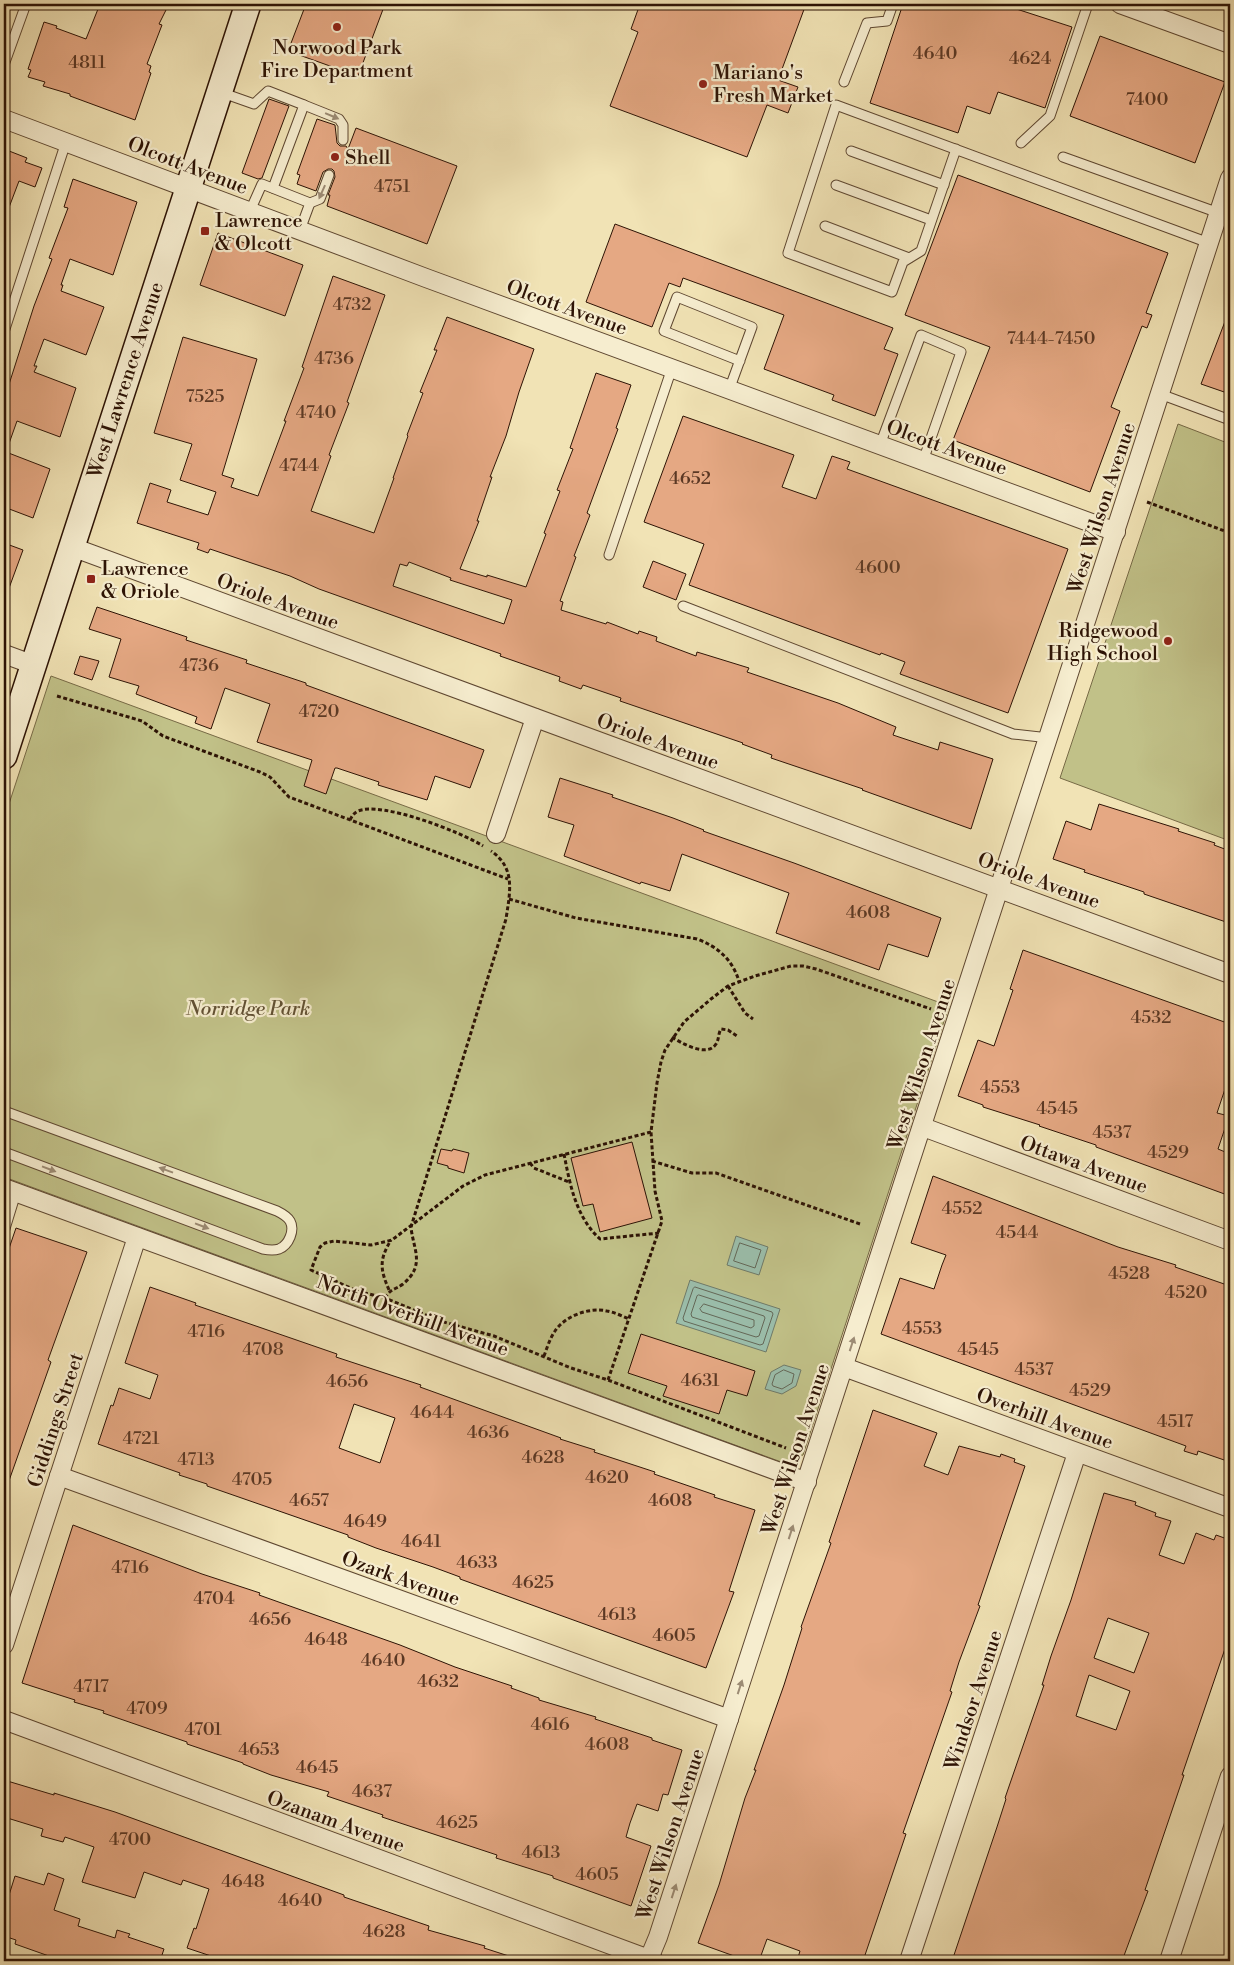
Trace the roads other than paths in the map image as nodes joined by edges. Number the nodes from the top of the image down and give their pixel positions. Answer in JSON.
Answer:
{"nodes":[{"id":1,"x":26,"y":4,"type":"edge"},
{"id":2,"x":248,"y":4,"type":"edge"},
{"id":3,"x":892,"y":4,"type":"edge"},
{"id":4,"x":1088,"y":4,"type":"edge"},
{"id":5,"x":1120,"y":4,"type":"edge"},
{"id":6,"x":1230,"y":44,"type":"edge"},
{"id":7,"x":4,"y":65,"type":"edge"},
{"id":8,"x":844,"y":82,"type":"dead end"},
{"id":9,"x":219,"y":92,"type":"junction"},
{"id":10,"x":304,"y":105,"type":"junction"},
{"id":11,"x":4,"y":119,"type":"edge"},
{"id":12,"x":342,"y":140,"type":"dead end"},
{"id":13,"x":66,"y":142,"type":"junction"},
{"id":14,"x":1021,"y":142,"type":"dead end"},
{"id":15,"x":956,"y":149,"type":"junction"},
{"id":16,"x":852,"y":151,"type":"dead end"},
{"id":17,"x":1063,"y":157,"type":"dead end"},
{"id":18,"x":329,"y":176,"type":"dead end"},
{"id":19,"x":1230,"y":178,"type":"edge"},
{"id":20,"x":944,"y":184,"type":"junction"},
{"id":21,"x":836,"y":185,"type":"dead end"},
{"id":22,"x":187,"y":188,"type":"junction"},
{"id":23,"x":273,"y":188,"type":"junction"},
{"id":24,"x":310,"y":202,"type":"junction"},
{"id":25,"x":250,"y":212,"type":"junction"},
{"id":26,"x":1225,"y":215,"type":"edge"},
{"id":27,"x":931,"y":220,"type":"junction"},
{"id":28,"x":825,"y":226,"type":"dead end"},
{"id":29,"x":300,"y":230,"type":"junction"},
{"id":30,"x":1209,"y":243,"type":"junction"},
{"id":31,"x":909,"y":258,"type":"junction"},
{"id":32,"x":4,"y":332,"type":"edge"},
{"id":33,"x":740,"y":361,"type":"junction"},
{"id":34,"x":672,"y":368,"type":"junction"},
{"id":35,"x":729,"y":390,"type":"junction"},
{"id":36,"x":1160,"y":394,"type":"junction"},
{"id":37,"x":1230,"y":420,"type":"edge"},
{"id":38,"x":880,"y":445,"type":"junction"},
{"id":39,"x":923,"y":461,"type":"junction"},
{"id":40,"x":1116,"y":532,"type":"junction"},
{"id":41,"x":72,"y":547,"type":"junction"},
{"id":42,"x":609,"y":555,"type":"dead end"},
{"id":43,"x":683,"y":606,"type":"dead end"},
{"id":44,"x":4,"y":654,"type":"edge"},
{"id":45,"x":34,"y":665,"type":"junction"},
{"id":46,"x":535,"y":718,"type":"junction"},
{"id":47,"x":1049,"y":738,"type":"junction"},
{"id":48,"x":4,"y":756,"type":"edge"},
{"id":49,"x":496,"y":834,"type":"dead end"},
{"id":50,"x":1001,"y":888,"type":"junction"},
{"id":51,"x":1230,"y":974,"type":"edge"},
{"id":52,"x":4,"y":1111,"type":"edge"},
{"id":53,"x":922,"y":1127,"type":"junction"},
{"id":54,"x":4,"y":1152,"type":"edge"},
{"id":55,"x":10,"y":1191,"type":"edge"},
{"id":56,"x":4,"y":1232,"type":"edge"},
{"id":57,"x":137,"y":1237,"type":"junction"},
{"id":58,"x":1230,"y":1241,"type":"edge"},
{"id":59,"x":844,"y":1367,"type":"junction"},
{"id":60,"x":1077,"y":1452,"type":"junction"},
{"id":61,"x":59,"y":1476,"type":"junction"},
{"id":62,"x":807,"y":1482,"type":"junction"},
{"id":63,"x":1230,"y":1508,"type":"edge"},
{"id":64,"x":4,"y":1645,"type":"edge"},
{"id":65,"x":730,"y":1719,"type":"junction"},
{"id":66,"x":4,"y":1720,"type":"edge"},
{"id":67,"x":1230,"y":1776,"type":"edge"},
{"id":68,"x":650,"y":1961,"type":"edge"},
{"id":69,"x":909,"y":1961,"type":"edge"},
{"id":70,"x":1169,"y":1961,"type":"edge"}],
"edges":[{"from":1,"to":7,"type":"lane"},
{"from":2,"to":9,"type":"main road","name":"West Lawrence Avenue"},
{"from":3,"to":8,"type":"lane"},
{"from":4,"to":14,"type":"lane"},
{"from":5,"to":6,"type":"street"},
{"from":9,"to":10,"type":"lane"},
{"from":9,"to":22,"type":"main road","name":"West Lawrence Avenue"},
{"from":10,"to":12,"type":"lane","one_way":true},
{"from":10,"to":23,"type":"lane"},
{"from":11,"to":13,"type":"street","name":"Olcott Avenue"},
{"from":13,"to":22,"type":"street","name":"Olcott Avenue"},
{"from":13,"to":32,"type":"lane"},
{"from":15,"to":20,"type":"lane"},
{"from":15,"to":30,"type":"lane"},
{"from":15,"to":31,"type":"lane"},
{"from":16,"to":20,"type":"lane"},
{"from":17,"to":26,"type":"lane"},
{"from":18,"to":24,"type":"lane","one_way":true},
{"from":19,"to":26,"type":"street","name":"West Wilson Avenue"},
{"from":20,"to":27,"type":"lane"},
{"from":21,"to":27,"type":"lane"},
{"from":22,"to":25,"type":"street","name":"Olcott Avenue"},
{"from":22,"to":41,"type":"main road","name":"West Lawrence Avenue"},
{"from":23,"to":24,"type":"lane"},
{"from":23,"to":25,"type":"lane"},
{"from":24,"to":29,"type":"lane"},
{"from":25,"to":29,"type":"street","name":"Olcott Avenue"},
{"from":26,"to":30,"type":"street","name":"West Wilson Avenue"},
{"from":27,"to":31,"type":"lane"},
{"from":28,"to":31,"type":"lane"},
{"from":29,"to":34,"type":"street","name":"Olcott Avenue"},
{"from":30,"to":36,"type":"street","name":"West Wilson Avenue"},
{"from":33,"to":33,"type":"lane"},
{"from":33,"to":35,"type":"lane"},
{"from":34,"to":35,"type":"street","name":"Olcott Avenue"},
{"from":34,"to":42,"type":"lane"},
{"from":35,"to":38,"type":"street","name":"Olcott Avenue"},
{"from":36,"to":37,"type":"lane"},
{"from":36,"to":40,"type":"street","name":"West Wilson Avenue"},
{"from":38,"to":39,"type":"street","name":"Olcott Avenue"},
{"from":38,"to":39,"type":"lane"},
{"from":39,"to":40,"type":"street","name":"Olcott Avenue"},
{"from":40,"to":47,"type":"street","name":"West Wilson Avenue"},
{"from":41,"to":45,"type":"main road","name":"West Lawrence Avenue"},
{"from":41,"to":46,"type":"street","name":"Oriole Avenue"},
{"from":43,"to":47,"type":"lane"},
{"from":44,"to":45,"type":"street"},
{"from":45,"to":48,"type":"main road","name":"West Lawrence Avenue"},
{"from":46,"to":49,"type":"street"},
{"from":46,"to":50,"type":"street","name":"Oriole Avenue"},
{"from":47,"to":50,"type":"street","name":"West Wilson Avenue"},
{"from":50,"to":51,"type":"street","name":"Oriole Avenue"},
{"from":50,"to":53,"type":"street","name":"West Wilson Avenue"},
{"from":54,"to":52,"type":"lane","one_way":true},
{"from":53,"to":58,"type":"street","name":"Ottawa Avenue"},
{"from":59,"to":53,"type":"street","name":"West Wilson Avenue","one_way":true},
{"from":55,"to":56,"type":"lane"},
{"from":55,"to":57,"type":"street","name":"North Overhill Avenue"},
{"from":57,"to":61,"type":"street","name":"Giddings Street"},
{"from":57,"to":62,"type":"street","name":"North Overhill Avenue"},
{"from":59,"to":60,"type":"street","name":"Overhill Avenue"},
{"from":59,"to":62,"type":"street","name":"West Wilson Avenue"},
{"from":60,"to":63,"type":"street","name":"Overhill Avenue"},
{"from":60,"to":69,"type":"street","name":"Windsor Avenue"},
{"from":61,"to":64,"type":"street","name":"Giddings Street"},
{"from":61,"to":65,"type":"street","name":"Ozark Avenue"},
{"from":65,"to":62,"type":"street","name":"West Wilson Avenue","one_way":true},
{"from":68,"to":65,"type":"street","name":"West Wilson Avenue","one_way":true},
{"from":66,"to":68,"type":"street","name":"Ozanam Avenue"},
{"from":67,"to":70,"type":"street"}]}
